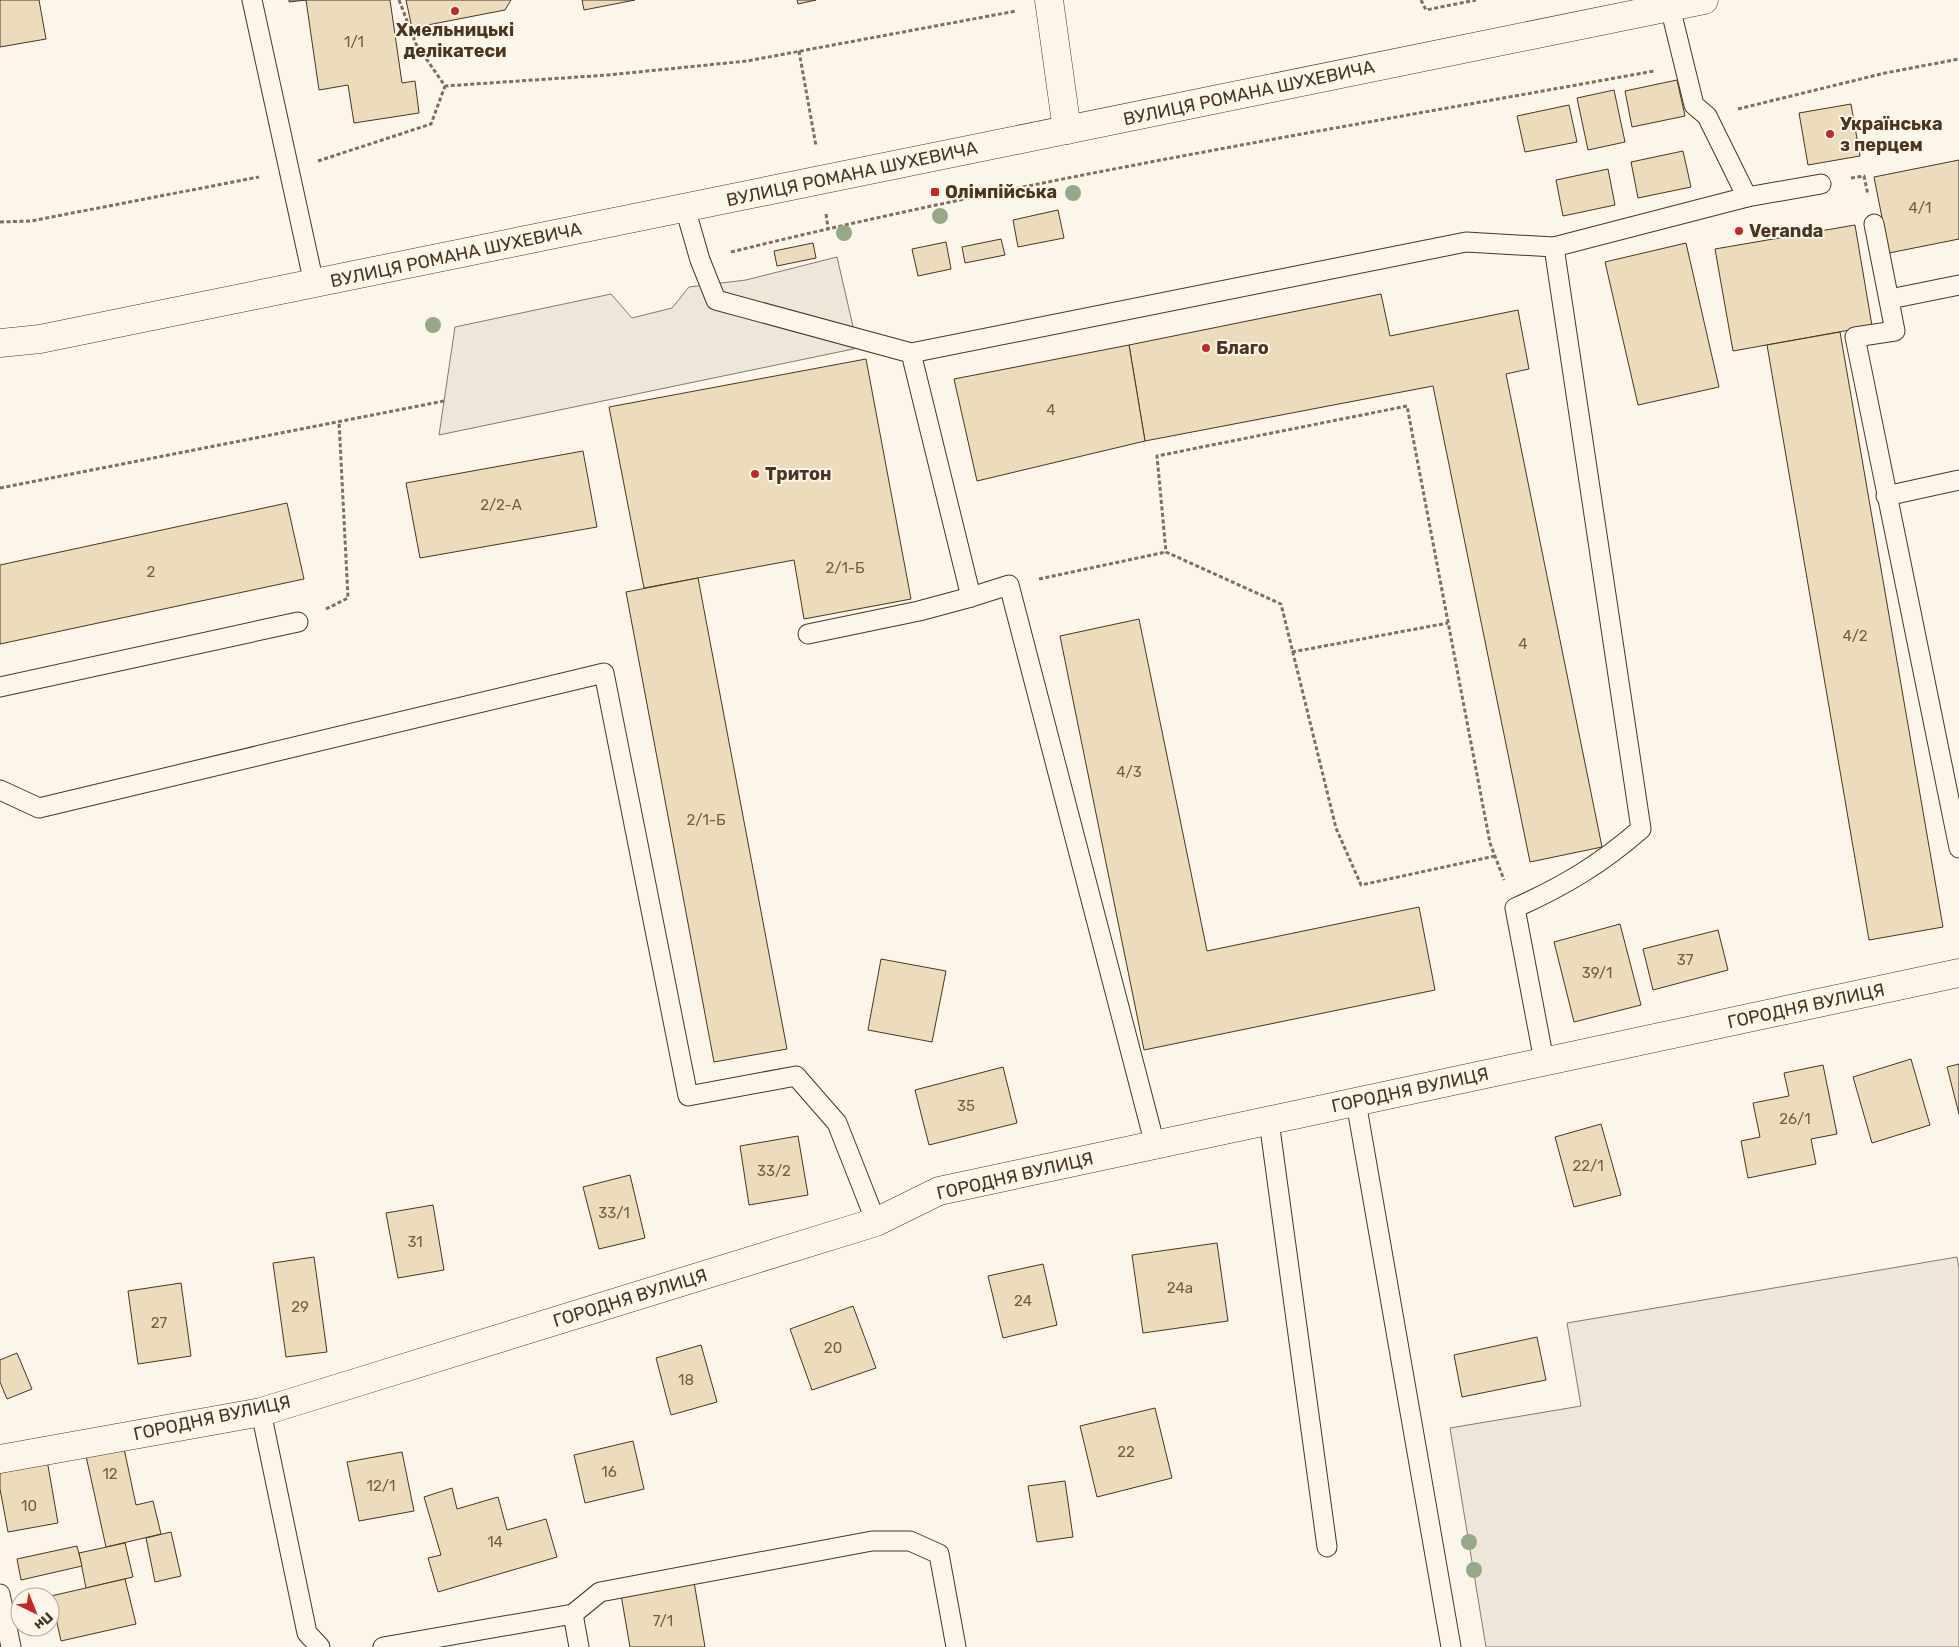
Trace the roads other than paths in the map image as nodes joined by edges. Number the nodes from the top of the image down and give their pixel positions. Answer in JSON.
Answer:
{"nodes":[{"id":1,"x":252,"y":0,"type":"edge"},
{"id":2,"x":1704,"y":0,"type":"edge"},
{"id":3,"x":1050,"y":3,"type":"edge"},
{"id":4,"x":1670,"y":7,"type":"junction"},
{"id":5,"x":1067,"y":130,"type":"junction"},
{"id":6,"x":1821,"y":184,"type":"road end"},
{"id":7,"x":1747,"y":197,"type":"junction"},
{"id":8,"x":685,"y":208,"type":"junction"},
{"id":9,"x":1874,"y":224,"type":"road end"},
{"id":10,"x":1554,"y":247,"type":"junction"},
{"id":11,"x":314,"y":284,"type":"junction"},
{"id":12,"x":1959,"y":285,"type":"edge"},
{"id":13,"x":1890,"y":299,"type":"junction"},
{"id":14,"x":0,"y":343,"type":"edge"},
{"id":15,"x":911,"y":353,"type":"junction"},
{"id":16,"x":1959,"y":480,"type":"edge"},
{"id":17,"x":1886,"y":496,"type":"junction"},
{"id":18,"x":971,"y":597,"type":"junction"},
{"id":19,"x":298,"y":622,"type":"road end"},
{"id":20,"x":808,"y":634,"type":"dead end"},
{"id":21,"x":0,"y":687,"type":"edge"},
{"id":22,"x":0,"y":790,"type":"edge"},
{"id":23,"x":1959,"y":848,"type":"edge"},
{"id":24,"x":1959,"y":973,"type":"edge"},
{"id":25,"x":1544,"y":1062,"type":"junction"},
{"id":26,"x":1356,"y":1102,"type":"junction"},
{"id":27,"x":1269,"y":1120,"type":"junction"},
{"id":28,"x":1155,"y":1145,"type":"junction"},
{"id":29,"x":876,"y":1222,"type":"junction"},
{"id":30,"x":261,"y":1412,"type":"junction"},
{"id":31,"x":0,"y":1459,"type":"edge"},
{"id":32,"x":1327,"y":1547,"type":"dead end"},
{"id":33,"x":0,"y":1594,"type":"edge"},
{"id":34,"x":574,"y":1614,"type":"junction"},
{"id":35,"x":11,"y":1647,"type":"edge"},
{"id":36,"x":320,"y":1647,"type":"edge"},
{"id":37,"x":383,"y":1647,"type":"edge"},
{"id":38,"x":579,"y":1647,"type":"edge"},
{"id":39,"x":956,"y":1647,"type":"edge"},
{"id":40,"x":1451,"y":1647,"type":"edge"}],
"edges":[{"from":1,"to":11,"type":"lane"},
{"from":2,"to":4,"type":"street","name":"ВУЛИЦЯ РОМАНА ШУХЕВИЧА"},
{"from":3,"to":5,"type":"street"},
{"from":4,"to":5,"type":"street","name":"ВУЛИЦЯ РОМАНА ШУХЕВИЧА"},
{"from":4,"to":7,"type":"lane"},
{"from":5,"to":8,"type":"street","name":"ВУЛИЦЯ РОМАНА ШУХЕВИЧА"},
{"from":6,"to":7,"type":"lane"},
{"from":7,"to":10,"type":"lane"},
{"from":8,"to":11,"type":"street","name":"ВУЛИЦЯ РОМАНА ШУХЕВИЧА"},
{"from":8,"to":15,"type":"lane"},
{"from":9,"to":13,"type":"lane"},
{"from":10,"to":15,"type":"lane"},
{"from":10,"to":25,"type":"lane"},
{"from":11,"to":14,"type":"street","name":"ВУЛИЦЯ РОМАНА ШУХЕВИЧА"},
{"from":12,"to":13,"type":"lane"},
{"from":13,"to":17,"type":"lane"},
{"from":15,"to":18,"type":"lane"},
{"from":16,"to":17,"type":"lane"},
{"from":17,"to":23,"type":"lane"},
{"from":18,"to":20,"type":"lane"},
{"from":18,"to":28,"type":"lane"},
{"from":19,"to":21,"type":"lane"},
{"from":22,"to":29,"type":"lane"},
{"from":24,"to":25,"type":"street","name":"ГОРОДНЯ ВУЛИЦЯ"},
{"from":25,"to":26,"type":"street","name":"ГОРОДНЯ ВУЛИЦЯ"},
{"from":26,"to":27,"type":"street","name":"ГОРОДНЯ ВУЛИЦЯ"},
{"from":26,"to":40,"type":"lane"},
{"from":27,"to":28,"type":"street","name":"ГОРОДНЯ ВУЛИЦЯ"},
{"from":27,"to":32,"type":"lane"},
{"from":28,"to":29,"type":"street","name":"ГОРОДНЯ ВУЛИЦЯ"},
{"from":29,"to":30,"type":"street","name":"ГОРОДНЯ ВУЛИЦЯ"},
{"from":30,"to":31,"type":"street","name":"ГОРОДНЯ ВУЛИЦЯ"},
{"from":30,"to":36,"type":"lane"},
{"from":33,"to":35,"type":"lane"},
{"from":34,"to":37,"type":"lane"},
{"from":34,"to":38,"type":"lane"},
{"from":34,"to":39,"type":"lane"}]}
